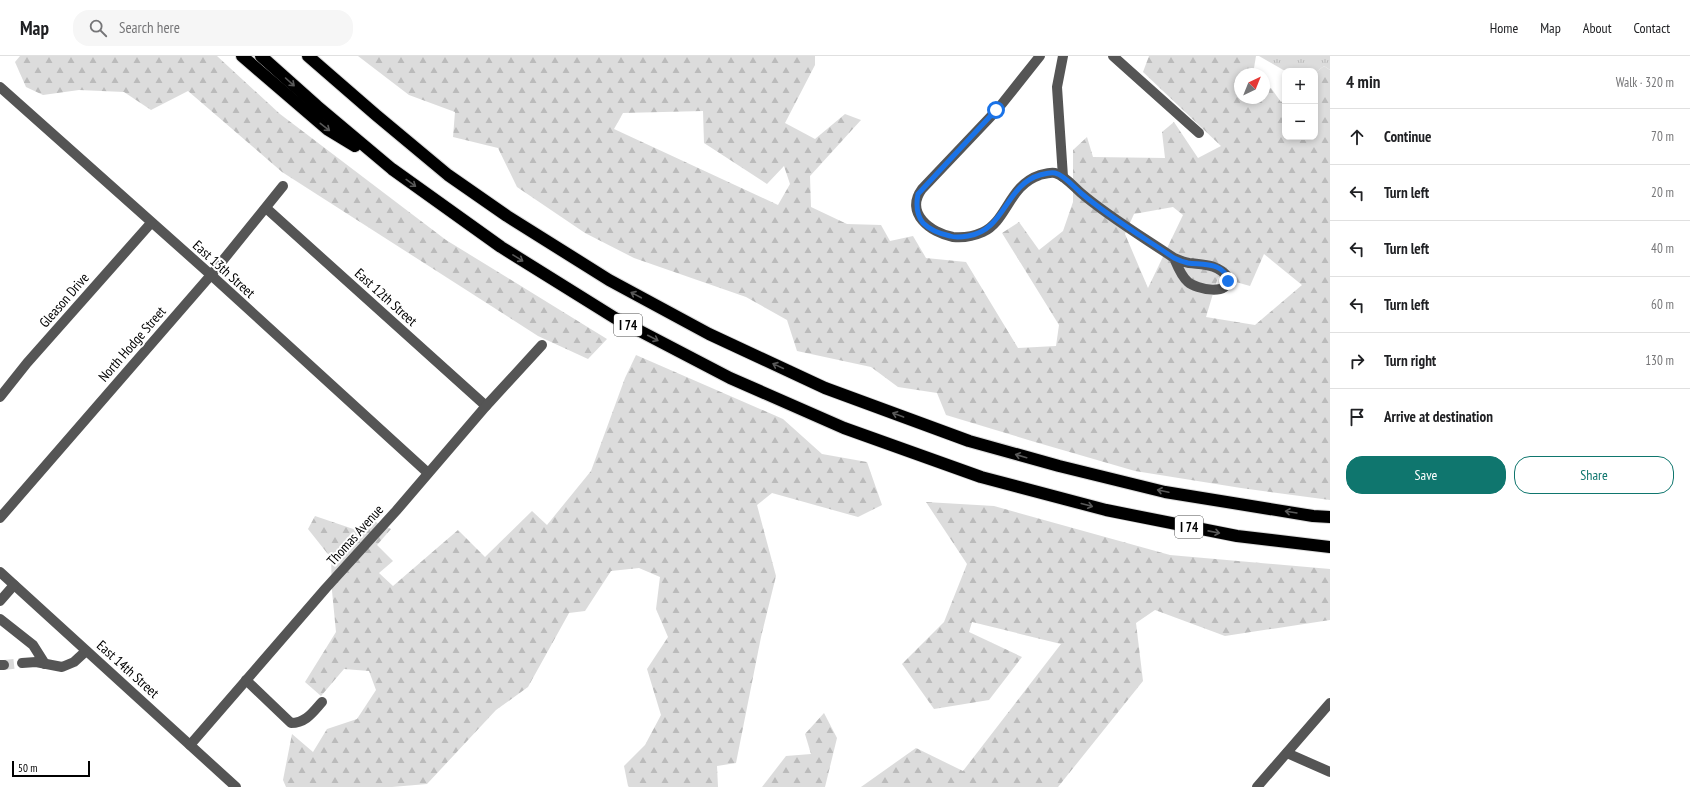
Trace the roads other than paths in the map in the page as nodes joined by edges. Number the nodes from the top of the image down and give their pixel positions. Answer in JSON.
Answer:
{"nodes":[{"id":1,"x":242,"y":56,"type":"edge"},
{"id":2,"x":261,"y":56,"type":"edge"},
{"id":3,"x":308,"y":56,"type":"edge"},
{"id":4,"x":322,"y":56,"type":"edge"},
{"id":5,"x":1040,"y":56,"type":"edge"},
{"id":6,"x":1063,"y":56,"type":"edge"},
{"id":7,"x":1113,"y":56,"type":"edge"},
{"id":8,"x":0,"y":87,"type":"edge"},
{"id":9,"x":376,"y":115,"type":"junction"},
{"id":10,"x":1199,"y":133,"type":"dead end"},
{"id":11,"x":392,"y":169,"type":"junction"},
{"id":12,"x":1063,"y":177,"type":"junction"},
{"id":13,"x":283,"y":186,"type":"dead end"},
{"id":14,"x":266,"y":208,"type":"junction"},
{"id":15,"x":151,"y":223,"type":"junction"},
{"id":16,"x":1174,"y":258,"type":"junction"},
{"id":17,"x":211,"y":274,"type":"junction"},
{"id":18,"x":542,"y":345,"type":"dead end"},
{"id":19,"x":0,"y":397,"type":"edge"},
{"id":20,"x":486,"y":406,"type":"junction"},
{"id":21,"x":428,"y":473,"type":"junction"},
{"id":22,"x":1330,"y":517,"type":"edge"},
{"id":23,"x":0,"y":518,"type":"edge"},
{"id":24,"x":1330,"y":547,"type":"edge"},
{"id":25,"x":0,"y":572,"type":"edge"},
{"id":26,"x":14,"y":585,"type":"junction"},
{"id":27,"x":0,"y":601,"type":"edge"},
{"id":28,"x":0,"y":619,"type":"edge"},
{"id":29,"x":86,"y":651,"type":"junction"},
{"id":30,"x":22,"y":663,"type":"tunnel mouth"},
{"id":31,"x":45,"y":664,"type":"junction"},
{"id":32,"x":246,"y":680,"type":"junction"},
{"id":33,"x":322,"y":702,"type":"dead end"},
{"id":34,"x":1330,"y":703,"type":"edge"},
{"id":35,"x":190,"y":746,"type":"junction"},
{"id":36,"x":1288,"y":752,"type":"junction"},
{"id":37,"x":1330,"y":772,"type":"edge"},
{"id":38,"x":236,"y":787,"type":"edge"},
{"id":39,"x":1258,"y":787,"type":"edge"}],
"edges":[{"from":1,"to":11,"type":"highway","one_way":true},
{"from":2,"to":11,"type":"highway","number":"I 74","one_way":true},
{"from":3,"to":9,"type":"highway","number":"I 74"},
{"from":4,"to":9,"type":"highway"},
{"from":5,"to":12,"type":"street"},
{"from":6,"to":12,"type":"street"},
{"from":7,"to":10,"type":"street"},
{"from":8,"to":15,"type":"street","name":"East 13th Street"},
{"from":22,"to":9,"type":"highway","number":"I 74","one_way":true},
{"from":11,"to":24,"type":"highway","number":"I 74","one_way":true},
{"from":12,"to":16,"type":"street"},
{"from":13,"to":14,"type":"street","name":"North Hodge Street"},
{"from":14,"to":17,"type":"street","name":"North Hodge Street"},
{"from":14,"to":20,"type":"street","name":"East 12th Street"},
{"from":15,"to":17,"type":"street","name":"East 13th Street"},
{"from":15,"to":19,"type":"street","name":"Gleason Drive"},
{"from":16,"to":16,"type":"street"},
{"from":17,"to":21,"type":"street","name":"East 13th Street"},
{"from":17,"to":23,"type":"street","name":"North Hodge Street"},
{"from":18,"to":20,"type":"street","name":"Thomas Avenue"},
{"from":20,"to":21,"type":"street","name":"Thomas Avenue"},
{"from":21,"to":32,"type":"street","name":"Thomas Avenue"},
{"from":25,"to":26,"type":"street","name":"East 14th Street"},
{"from":26,"to":27,"type":"street"},
{"from":26,"to":29,"type":"street","name":"East 14th Street"},
{"from":28,"to":31,"type":"street"},
{"from":29,"to":31,"type":"street"},
{"from":29,"to":35,"type":"street","name":"East 14th Street"},
{"from":30,"to":31,"type":"street"},
{"from":32,"to":33,"type":"street"},
{"from":32,"to":35,"type":"street","name":"Thomas Avenue"},
{"from":34,"to":36,"type":"street"},
{"from":35,"to":38,"type":"street","name":"East 14th Street"},
{"from":36,"to":37,"type":"street"},
{"from":36,"to":39,"type":"street"}]}
